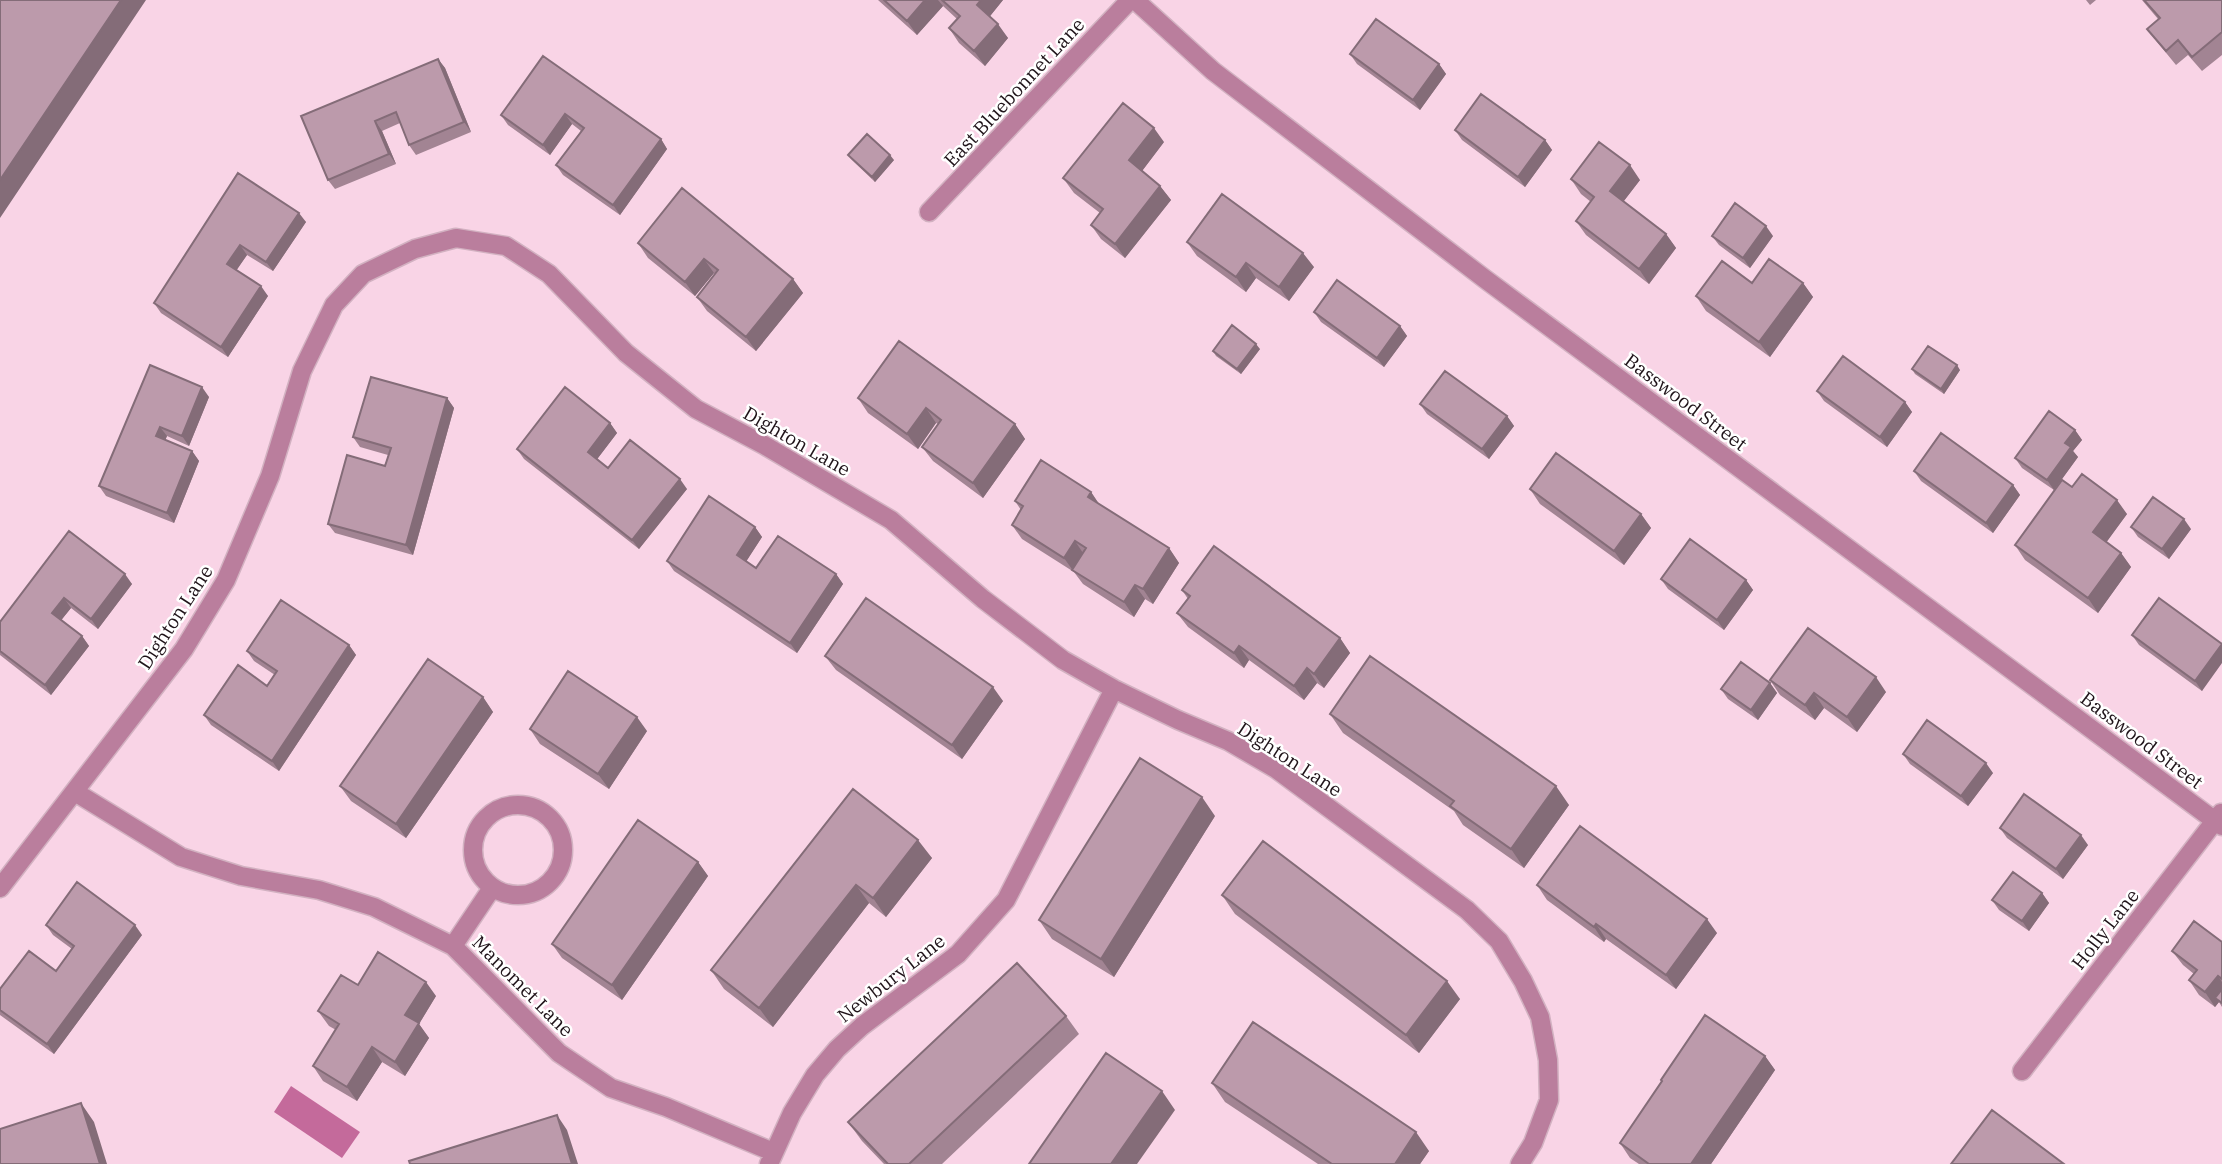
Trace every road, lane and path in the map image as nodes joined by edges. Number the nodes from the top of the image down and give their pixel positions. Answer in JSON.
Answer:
{"nodes":[{"id":1,"x":1133,"y":0,"type":"edge"},
{"id":2,"x":929,"y":212,"type":"dead end"},
{"id":3,"x":1114,"y":689,"type":"junction"},
{"id":4,"x":75,"y":792,"type":"junction"},
{"id":5,"x":2220,"y":820,"type":"edge"},
{"id":6,"x":0,"y":888,"type":"edge"},
{"id":7,"x":492,"y":888,"type":"junction"},
{"id":8,"x":453,"y":946,"type":"junction"},
{"id":9,"x":2022,"y":1071,"type":"dead end"},
{"id":10,"x":771,"y":1158,"type":"edge"},
{"id":11,"x":1520,"y":1164,"type":"edge"}],
"edges":[{"from":1,"to":2,"type":"street","name":"East Bluebonnet Lane"},
{"from":1,"to":5,"type":"street","name":"Basswood Street"},
{"from":3,"to":4,"type":"street","name":"Dighton Lane"},
{"from":3,"to":10,"type":"street","name":"Newbury Lane"},
{"from":3,"to":11,"type":"street","name":"Dighton Lane"},
{"from":4,"to":6,"type":"street","name":"Dighton Lane"},
{"from":4,"to":8,"type":"street","name":"Manomet Lane"},
{"from":5,"to":9,"type":"street","name":"Holly Lane"},
{"from":7,"to":7,"type":"street"},
{"from":7,"to":8,"type":"street"},
{"from":8,"to":10,"type":"street","name":"Manomet Lane"}]}
